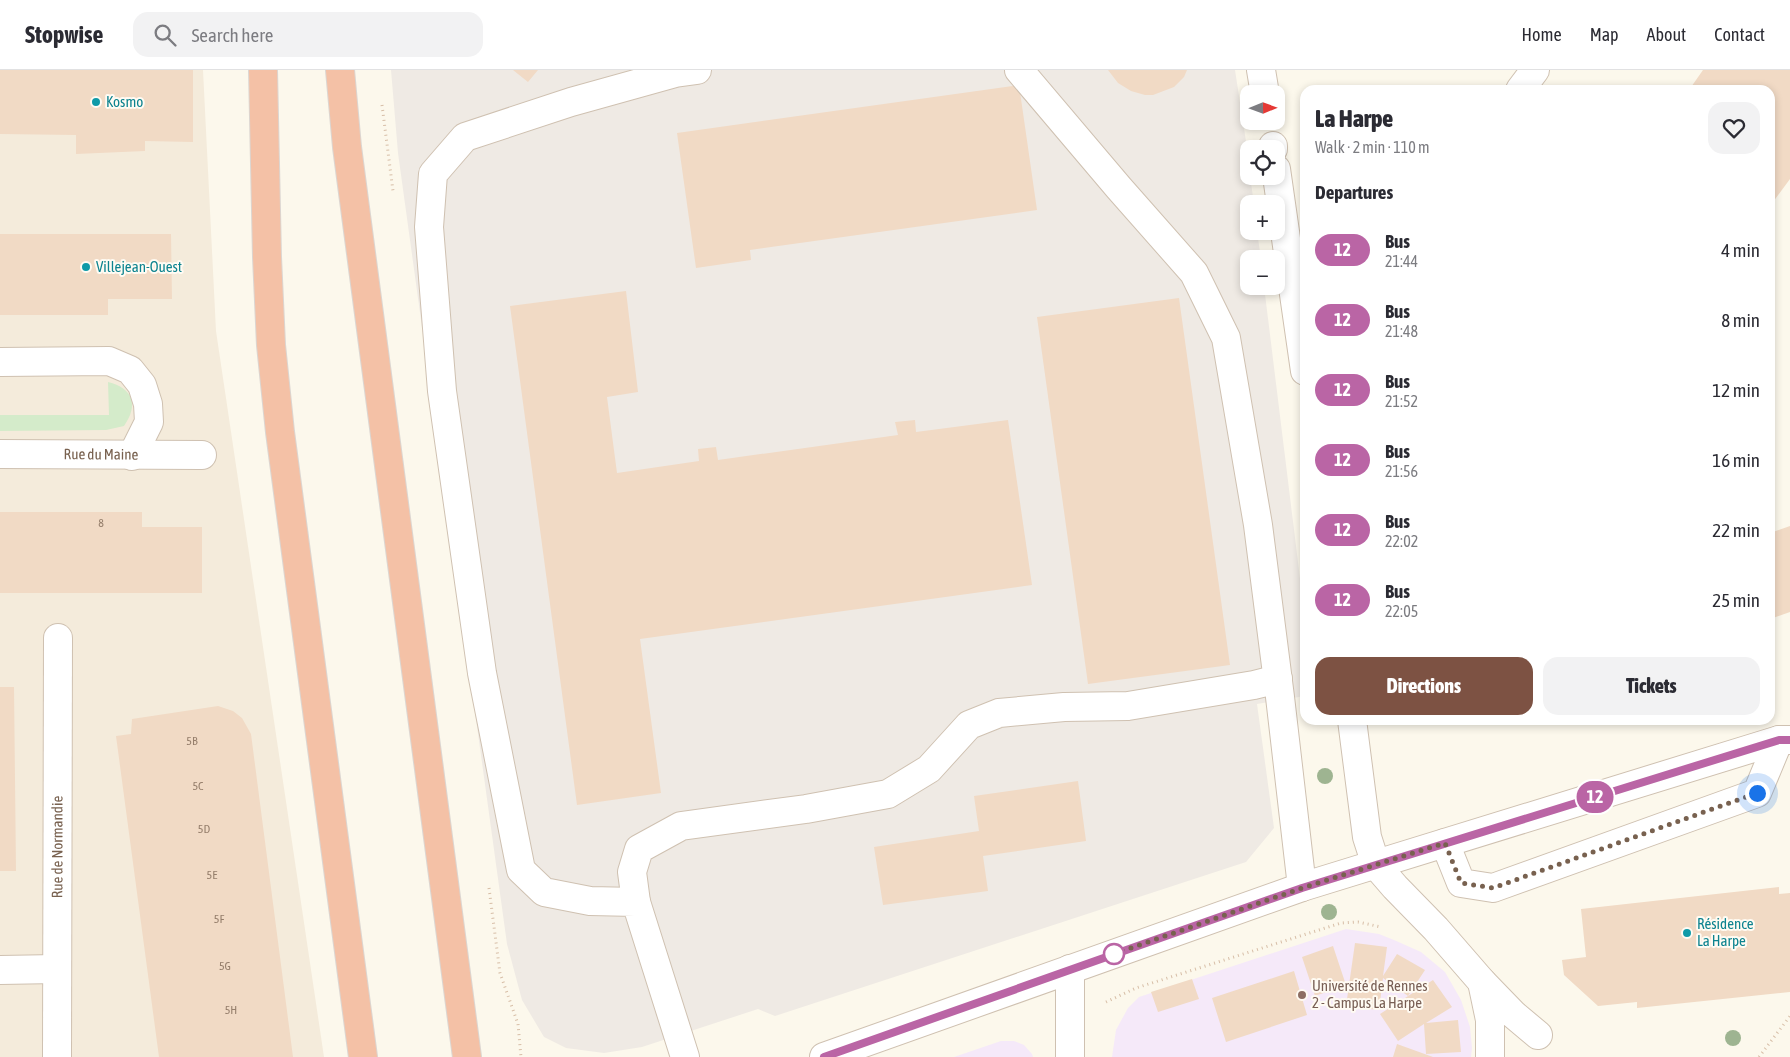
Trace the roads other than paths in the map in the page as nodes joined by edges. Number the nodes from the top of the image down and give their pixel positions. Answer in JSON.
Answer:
{"nodes":[{"id":1,"x":263,"y":70,"type":"edge"},
{"id":2,"x":340,"y":70,"type":"edge"},
{"id":3,"x":697,"y":70,"type":"edge"},
{"id":4,"x":1020,"y":70,"type":"edge"},
{"id":5,"x":1262,"y":70,"type":"edge"},
{"id":6,"x":1535,"y":70,"type":"edge"},
{"id":7,"x":1264,"y":85,"type":"edge"},
{"id":8,"x":1524,"y":85,"type":"edge"},
{"id":9,"x":1282,"y":185,"type":"edge"},
{"id":10,"x":1296,"y":237,"type":"edge"},
{"id":11,"x":1300,"y":297,"type":"edge"},
{"id":12,"x":0,"y":362,"type":"edge"},
{"id":13,"x":0,"y":454,"type":"edge"},
{"id":14,"x":202,"y":455,"type":"dead end"},
{"id":15,"x":132,"y":456,"type":"junction"},
{"id":16,"x":58,"y":638,"type":"dead end"},
{"id":17,"x":1278,"y":679,"type":"junction"},
{"id":18,"x":1353,"y":725,"type":"edge"},
{"id":19,"x":1785,"y":740,"type":"edge"},
{"id":20,"x":1445,"y":843,"type":"junction"},
{"id":21,"x":1376,"y":865,"type":"junction"},
{"id":22,"x":1302,"y":888,"type":"junction"},
{"id":23,"x":636,"y":902,"type":"junction"},
{"id":24,"x":57,"y":969,"type":"junction"},
{"id":25,"x":1070,"y":969,"type":"junction"},
{"id":26,"x":0,"y":970,"type":"edge"},
{"id":27,"x":1482,"y":982,"type":"junction"},
{"id":28,"x":1538,"y":1035,"type":"dead end"},
{"id":29,"x":471,"y":1052,"type":"edge"},
{"id":30,"x":57,"y":1057,"type":"edge"},
{"id":31,"x":363,"y":1057,"type":"edge"},
{"id":32,"x":685,"y":1057,"type":"edge"},
{"id":33,"x":824,"y":1057,"type":"edge"},
{"id":34,"x":1070,"y":1057,"type":"edge"},
{"id":35,"x":1490,"y":1057,"type":"edge"}],
"edges":[{"from":1,"to":31,"type":"highway"},
{"from":2,"to":29,"type":"highway"},
{"from":3,"to":23,"type":"street"},
{"from":4,"to":17,"type":"street"},
{"from":5,"to":7,"type":"street"},
{"from":6,"to":8,"type":"street"},
{"from":9,"to":10,"type":"street"},
{"from":10,"to":11,"type":"street"},
{"from":12,"to":15,"type":"street"},
{"from":13,"to":15,"type":"street","name":"Rue du Maine"},
{"from":14,"to":15,"type":"street","name":"Rue du Maine"},
{"from":16,"to":24,"type":"street","name":"Rue de Normandie"},
{"from":17,"to":22,"type":"street"},
{"from":17,"to":23,"type":"street"},
{"from":18,"to":21,"type":"street"},
{"from":19,"to":20,"type":"street"},
{"from":19,"to":20,"type":"street"},
{"from":20,"to":21,"type":"street"},
{"from":21,"to":22,"type":"street"},
{"from":21,"to":27,"type":"street"},
{"from":22,"to":25,"type":"street"},
{"from":23,"to":32,"type":"street"},
{"from":24,"to":26,"type":"street"},
{"from":24,"to":30,"type":"street","name":"Rue de Normandie"},
{"from":25,"to":33,"type":"street"},
{"from":25,"to":34,"type":"street"},
{"from":27,"to":28,"type":"street"},
{"from":27,"to":35,"type":"street"}]}
